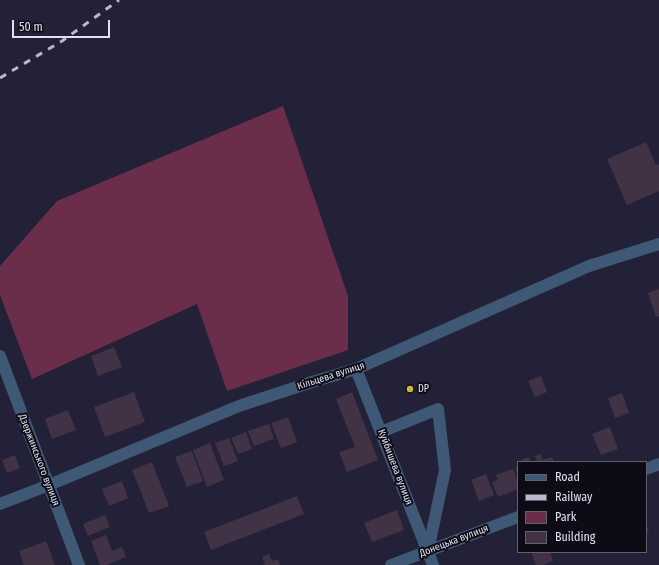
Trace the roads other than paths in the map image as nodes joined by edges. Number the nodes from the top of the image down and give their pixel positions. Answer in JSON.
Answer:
{"nodes":[{"id":1,"x":659,"y":244,"type":"edge"},
{"id":2,"x":0,"y":356,"type":"edge"},
{"id":3,"x":356,"y":369,"type":"junction"},
{"id":4,"x":381,"y":432,"type":"junction"},
{"id":5,"x":659,"y":464,"type":"edge"},
{"id":6,"x":647,"y":469,"type":"edge"},
{"id":7,"x":49,"y":485,"type":"junction"},
{"id":8,"x":0,"y":504,"type":"edge"},
{"id":9,"x":517,"y":517,"type":"edge"},
{"id":10,"x":428,"y":551,"type":"junction"},
{"id":11,"x":79,"y":565,"type":"edge"},
{"id":12,"x":391,"y":565,"type":"edge"},
{"id":13,"x":433,"y":565,"type":"edge"}],
"edges":[{"from":1,"to":3,"type":"street","name":"Кільцева вулиця"},
{"from":2,"to":7,"type":"street","name":"Дзержинського вулиця"},
{"from":3,"to":4,"type":"street","name":"Куйбишева вулиця"},
{"from":3,"to":7,"type":"street","name":"Кільцева вулиця"},
{"from":4,"to":10,"type":"street","name":"Куйбишева вулиця"},
{"from":4,"to":10,"type":"street"},
{"from":5,"to":6,"type":"street"},
{"from":7,"to":8,"type":"street","name":"Кільцева вулиця"},
{"from":7,"to":11,"type":"street","name":"Дзержинського вулиця"},
{"from":9,"to":10,"type":"street","name":"Донецька вулиця"},
{"from":10,"to":12,"type":"street","name":"Донецька вулиця"},
{"from":10,"to":13,"type":"street","name":"Куйбишева вулиця"}]}
